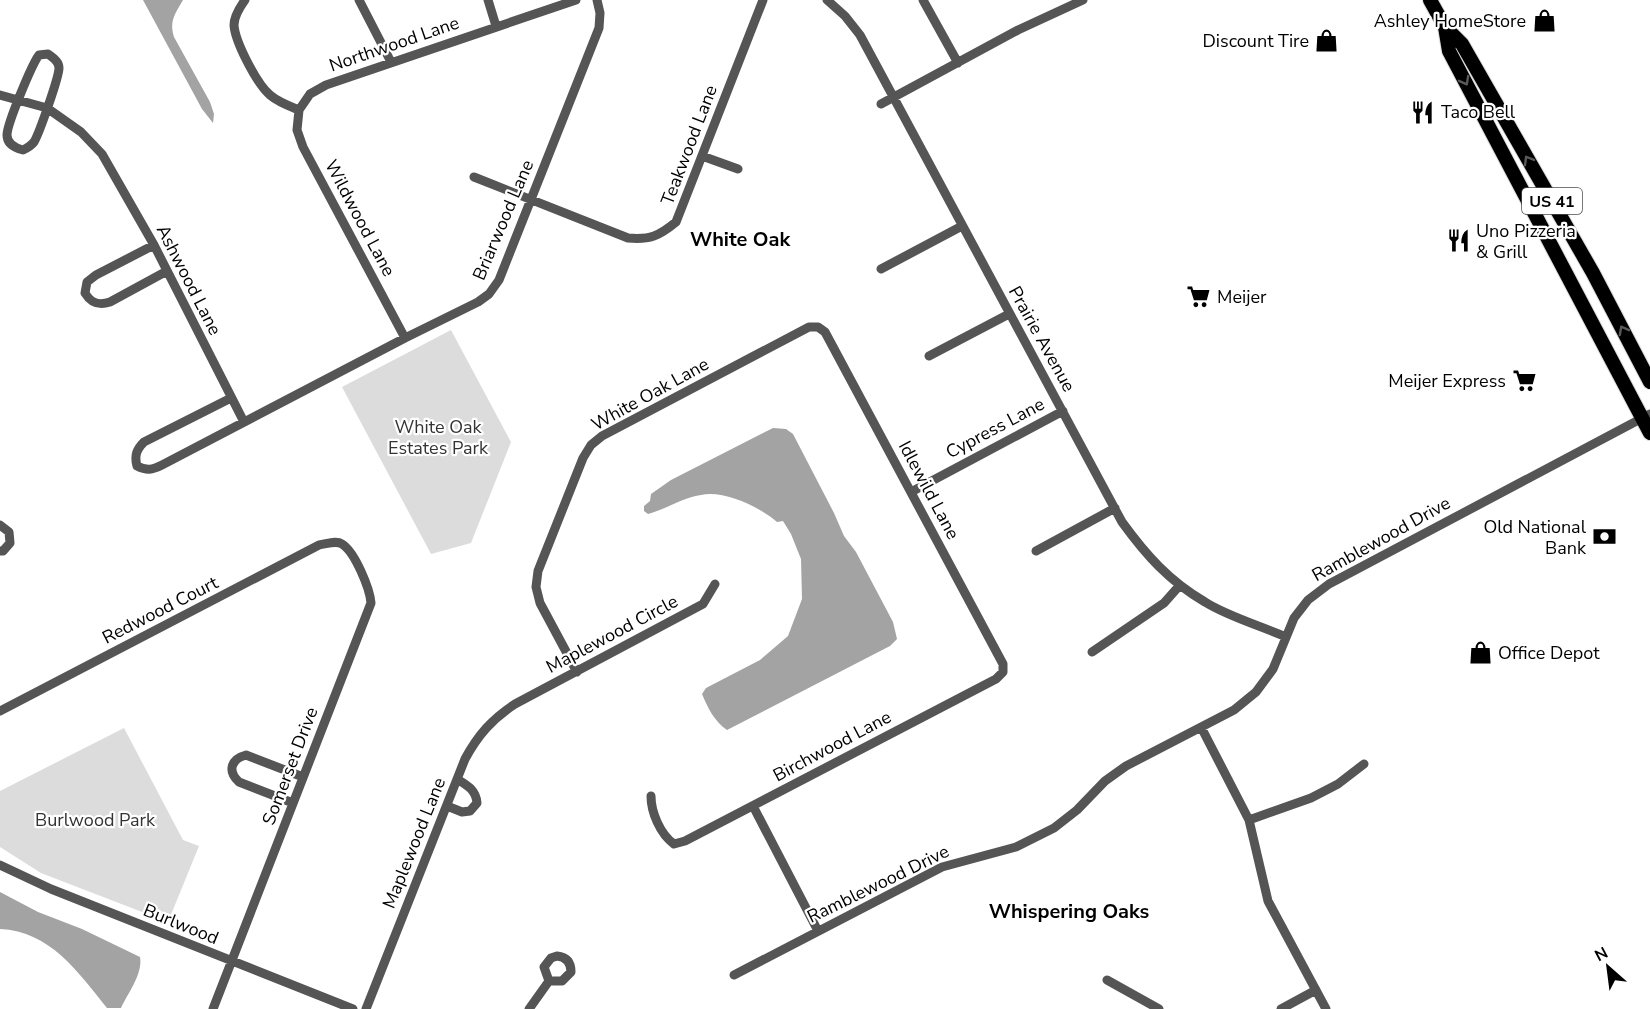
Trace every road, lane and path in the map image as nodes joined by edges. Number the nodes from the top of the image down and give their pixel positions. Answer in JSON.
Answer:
{"nodes":[{"id":1,"x":245,"y":0,"type":"edge"},
{"id":2,"x":359,"y":0,"type":"edge"},
{"id":3,"x":488,"y":0,"type":"edge"},
{"id":4,"x":576,"y":0,"type":"edge"},
{"id":5,"x":597,"y":0,"type":"edge"},
{"id":6,"x":763,"y":0,"type":"edge"},
{"id":7,"x":827,"y":0,"type":"edge"},
{"id":8,"x":923,"y":0,"type":"edge"},
{"id":9,"x":1083,"y":0,"type":"edge"},
{"id":10,"x":1430,"y":0,"type":"edge"},
{"id":11,"x":496,"y":26,"type":"junction"},
{"id":12,"x":1444,"y":27,"type":"junction"},
{"id":13,"x":391,"y":63,"type":"junction"},
{"id":14,"x":958,"y":63,"type":"junction"},
{"id":15,"x":0,"y":95,"type":"edge"},
{"id":16,"x":893,"y":98,"type":"junction"},
{"id":17,"x":19,"y":99,"type":"junction"},
{"id":18,"x":881,"y":104,"type":"dead end"},
{"id":19,"x":47,"y":108,"type":"junction"},
{"id":20,"x":299,"y":110,"type":"junction"},
{"id":21,"x":702,"y":156,"type":"junction"},
{"id":22,"x":738,"y":169,"type":"dead end"},
{"id":23,"x":474,"y":177,"type":"dead end"},
{"id":24,"x":531,"y":200,"type":"junction"},
{"id":25,"x":962,"y":226,"type":"junction"},
{"id":26,"x":154,"y":245,"type":"junction"},
{"id":27,"x":881,"y":268,"type":"dead end"},
{"id":28,"x":167,"y":271,"type":"junction"},
{"id":29,"x":1010,"y":314,"type":"junction"},
{"id":30,"x":818,"y":327,"type":"joint"},
{"id":31,"x":405,"y":338,"type":"junction"},
{"id":32,"x":929,"y":356,"type":"dead end"},
{"id":33,"x":1650,"y":382,"type":"edge"},
{"id":34,"x":231,"y":398,"type":"junction"},
{"id":35,"x":1063,"y":411,"type":"junction"},
{"id":36,"x":1646,"y":416,"type":"edge"},
{"id":37,"x":244,"y":422,"type":"junction"},
{"id":38,"x":1650,"y":433,"type":"edge"},
{"id":39,"x":911,"y":492,"type":"junction"},
{"id":40,"x":1115,"y":508,"type":"junction"},
{"id":41,"x":0,"y":525,"type":"edge"},
{"id":42,"x":336,"y":542,"type":"joint"},
{"id":43,"x":0,"y":551,"type":"edge"},
{"id":44,"x":1036,"y":551,"type":"dead end"},
{"id":45,"x":715,"y":584,"type":"dead end"},
{"id":46,"x":1180,"y":585,"type":"junction"},
{"id":47,"x":1286,"y":637,"type":"junction"},
{"id":48,"x":1092,"y":652,"type":"dead end"},
{"id":49,"x":577,"y":672,"type":"junction"},
{"id":50,"x":1003,"y":672,"type":"joint"},
{"id":51,"x":515,"y":704,"type":"joint"},
{"id":52,"x":0,"y":711,"type":"edge"},
{"id":53,"x":1201,"y":727,"type":"junction"},
{"id":54,"x":1364,"y":764,"type":"dead end"},
{"id":55,"x":303,"y":777,"type":"junction"},
{"id":56,"x":457,"y":779,"type":"junction"},
{"id":57,"x":651,"y":796,"type":"dead end"},
{"id":58,"x":293,"y":803,"type":"junction"},
{"id":59,"x":447,"y":806,"type":"junction"},
{"id":60,"x":753,"y":806,"type":"junction"},
{"id":61,"x":1249,"y":820,"type":"junction"},
{"id":62,"x":0,"y":865,"type":"edge"},
{"id":63,"x":818,"y":931,"type":"junction"},
{"id":64,"x":232,"y":962,"type":"junction"},
{"id":65,"x":734,"y":975,"type":"dead end"},
{"id":66,"x":1107,"y":980,"type":"dead end"},
{"id":67,"x":549,"y":981,"type":"dead end"},
{"id":68,"x":1316,"y":990,"type":"junction"},
{"id":69,"x":213,"y":1009,"type":"edge"},
{"id":70,"x":352,"y":1009,"type":"edge"},
{"id":71,"x":366,"y":1009,"type":"edge"},
{"id":72,"x":529,"y":1009,"type":"edge"},
{"id":73,"x":1159,"y":1009,"type":"edge"},
{"id":74,"x":1281,"y":1009,"type":"edge"},
{"id":75,"x":1326,"y":1009,"type":"edge"}],
"edges":[{"from":1,"to":20,"type":"street"},
{"from":2,"to":13,"type":"street"},
{"from":3,"to":11,"type":"street"},
{"from":4,"to":11,"type":"street","name":"Northwood Lane"},
{"from":5,"to":24,"type":"street","name":"Briarwood Lane"},
{"from":6,"to":21,"type":"street","name":"Teakwood Lane"},
{"from":7,"to":16,"type":"street","name":"Prairie Avenue"},
{"from":8,"to":14,"type":"street"},
{"from":9,"to":14,"type":"street"},
{"from":10,"to":12,"type":"highway","number":"US 41"},
{"from":11,"to":13,"type":"street","name":"Northwood Lane"},
{"from":33,"to":12,"type":"highway","number":"US 41","one_way":true},
{"from":12,"to":36,"type":"highway","number":"US 41","one_way":true},
{"from":13,"to":20,"type":"street","name":"Northwood Lane"},
{"from":14,"to":16,"type":"street"},
{"from":15,"to":17,"type":"street","name":"Ashwood Lane"},
{"from":16,"to":18,"type":"street"},
{"from":16,"to":25,"type":"street","name":"Prairie Avenue"},
{"from":17,"to":19,"type":"street","name":"Ashwood Lane"},
{"from":17,"to":19,"type":"street"},
{"from":17,"to":19,"type":"street"},
{"from":19,"to":26,"type":"street","name":"Ashwood Lane"},
{"from":20,"to":31,"type":"street","name":"Wildwood Lane"},
{"from":21,"to":22,"type":"street"},
{"from":21,"to":24,"type":"street","name":"Teakwood Lane"},
{"from":23,"to":24,"type":"street","name":"Teakwood Lane"},
{"from":24,"to":31,"type":"street","name":"Briarwood Lane"},
{"from":25,"to":27,"type":"street"},
{"from":25,"to":29,"type":"street","name":"Prairie Avenue"},
{"from":26,"to":28,"type":"street","name":"Ashwood Lane"},
{"from":26,"to":28,"type":"street"},
{"from":28,"to":34,"type":"street","name":"Ashwood Lane"},
{"from":29,"to":32,"type":"street"},
{"from":29,"to":35,"type":"street","name":"Prairie Avenue"},
{"from":30,"to":39,"type":"street","name":"Idlewild Lane"},
{"from":30,"to":49,"type":"street","name":"White Oak Lane"},
{"from":31,"to":37,"type":"street","name":"Briarwood Lane"},
{"from":34,"to":37,"type":"street","name":"Ashwood Lane"},
{"from":34,"to":37,"type":"street","name":"Briarwood Lane"},
{"from":35,"to":39,"type":"street","name":"Cypress Lane"},
{"from":35,"to":40,"type":"street","name":"Prairie Avenue"},
{"from":36,"to":38,"type":"highway","number":"US 41"},
{"from":36,"to":47,"type":"street","name":"Ramblewood Drive"},
{"from":39,"to":50,"type":"street","name":"Idlewild Lane"},
{"from":40,"to":44,"type":"street"},
{"from":40,"to":46,"type":"street","name":"Prairie Avenue"},
{"from":41,"to":43,"type":"street"},
{"from":42,"to":52,"type":"street","name":"Redwood Court"},
{"from":42,"to":55,"type":"street","name":"Somerset Drive"},
{"from":45,"to":49,"type":"street","name":"Maplewood Circle"},
{"from":46,"to":47,"type":"street","name":"Prairie Avenue"},
{"from":46,"to":48,"type":"street"},
{"from":47,"to":53,"type":"street","name":"Ramblewood Drive"},
{"from":49,"to":51,"type":"street","name":"Maplewood Circle"},
{"from":50,"to":60,"type":"street","name":"Birchwood Lane"},
{"from":51,"to":56,"type":"street","name":"Maplewood Lane"},
{"from":53,"to":61,"type":"street"},
{"from":53,"to":63,"type":"street","name":"Ramblewood Drive"},
{"from":54,"to":61,"type":"street"},
{"from":55,"to":58,"type":"street","name":"Somerset Drive"},
{"from":55,"to":58,"type":"street"},
{"from":56,"to":59,"type":"street","name":"Maplewood Lane"},
{"from":56,"to":59,"type":"street"},
{"from":57,"to":60,"type":"street","name":"Birchwood Lane"},
{"from":58,"to":64,"type":"street","name":"Somerset Drive"},
{"from":59,"to":71,"type":"street","name":"Maplewood Lane"},
{"from":60,"to":63,"type":"street"},
{"from":61,"to":68,"type":"street"},
{"from":62,"to":64,"type":"street","name":"Burlwood"},
{"from":63,"to":65,"type":"street","name":"Ramblewood Drive"},
{"from":64,"to":69,"type":"street","name":"Somerset Drive"},
{"from":64,"to":70,"type":"street","name":"Burlwood"},
{"from":66,"to":73,"type":"street"},
{"from":67,"to":72,"type":"street"},
{"from":68,"to":74,"type":"street"},
{"from":68,"to":75,"type":"street"}]}
